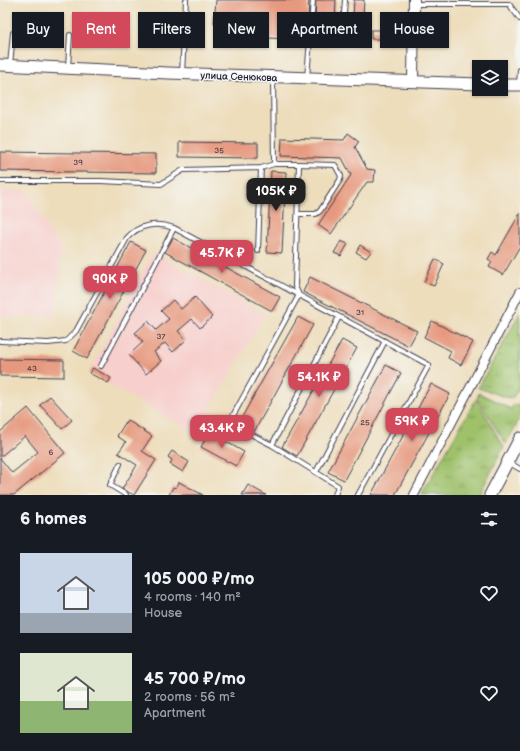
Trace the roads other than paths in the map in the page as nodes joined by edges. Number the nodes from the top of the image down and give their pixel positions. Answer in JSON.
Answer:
{"nodes":[{"id":1,"x":186,"y":0,"type":"edge"},
{"id":2,"x":313,"y":0,"type":"edge"},
{"id":3,"x":345,"y":0,"type":"edge"},
{"id":4,"x":414,"y":2,"type":"edge"},
{"id":5,"x":510,"y":2,"type":"edge"},
{"id":6,"x":345,"y":12,"type":"edge"},
{"id":7,"x":520,"y":19,"type":"edge"},
{"id":8,"x":12,"y":32,"type":"dead end"},
{"id":9,"x":70,"y":35,"type":"dead end"},
{"id":10,"x":5,"y":65,"type":"edge"},
{"id":11,"x":68,"y":68,"type":"junction"},
{"id":12,"x":520,"y":70,"type":"edge"},
{"id":13,"x":182,"y":74,"type":"junction"},
{"id":14,"x":273,"y":77,"type":"junction"},
{"id":15,"x":307,"y":78,"type":"junction"},
{"id":16,"x":413,"y":82,"type":"junction"},
{"id":17,"x":472,"y":84,"type":"edge"},
{"id":18,"x":508,"y":84,"type":"edge"},
{"id":19,"x":520,"y":85,"type":"edge"},
{"id":20,"x":274,"y":164,"type":"junction"},
{"id":21,"x":299,"y":164,"type":"junction"},
{"id":22,"x":261,"y":168,"type":"junction"},
{"id":23,"x":0,"y":180,"type":"edge"},
{"id":24,"x":298,"y":214,"type":"junction"},
{"id":25,"x":174,"y":228,"type":"junction"},
{"id":26,"x":258,"y":251,"type":"dead end"},
{"id":27,"x":520,"y":292,"type":"edge"},
{"id":28,"x":299,"y":295,"type":"junction"},
{"id":29,"x":339,"y":317,"type":"junction"},
{"id":30,"x":0,"y":341,"type":"edge"},
{"id":31,"x":385,"y":341,"type":"junction"},
{"id":32,"x":101,"y":366,"type":"dead end"},
{"id":33,"x":520,"y":438,"type":"edge"},
{"id":34,"x":272,"y":445,"type":"junction"},
{"id":35,"x":508,"y":462,"type":"junction"},
{"id":36,"x":120,"y":464,"type":"dead end"},
{"id":37,"x":520,"y":469,"type":"edge"},
{"id":38,"x":316,"y":472,"type":"junction"},
{"id":39,"x":126,"y":495,"type":"edge"},
{"id":40,"x":335,"y":495,"type":"edge"},
{"id":41,"x":358,"y":495,"type":"edge"},
{"id":42,"x":414,"y":495,"type":"edge"},
{"id":43,"x":490,"y":495,"type":"edge"}],
"edges":[{"from":1,"to":13,"type":"lane"},
{"from":2,"to":15,"type":"lane"},
{"from":3,"to":6,"type":"lane"},
{"from":4,"to":5,"type":"lane"},
{"from":4,"to":16,"type":"street"},
{"from":5,"to":7,"type":"lane"},
{"from":8,"to":10,"type":"lane"},
{"from":9,"to":11,"type":"lane"},
{"from":10,"to":11,"type":"main road","name":"улица Сенюкова"},
{"from":11,"to":13,"type":"main road","name":"улица Сенюкова"},
{"from":12,"to":19,"type":"lane"},
{"from":13,"to":14,"type":"main road","name":"улица Сенюкова"},
{"from":14,"to":15,"type":"main road","name":"улица Сенюкова"},
{"from":14,"to":20,"type":"lane"},
{"from":15,"to":16,"type":"main road","name":"улица Сенюкова"},
{"from":16,"to":17,"type":"main road","name":"улица Сенюкова"},
{"from":18,"to":19,"type":"main road"},
{"from":20,"to":21,"type":"lane"},
{"from":20,"to":22,"type":"lane"},
{"from":21,"to":24,"type":"lane"},
{"from":21,"to":24,"type":"lane"},
{"from":22,"to":23,"type":"lane"},
{"from":22,"to":26,"type":"lane"},
{"from":24,"to":28,"type":"lane"},
{"from":25,"to":28,"type":"lane"},
{"from":25,"to":30,"type":"lane"},
{"from":25,"to":32,"type":"lane"},
{"from":27,"to":42,"type":"street"},
{"from":28,"to":29,"type":"lane"},
{"from":28,"to":34,"type":"lane"},
{"from":29,"to":31,"type":"lane"},
{"from":29,"to":34,"type":"lane"},
{"from":31,"to":38,"type":"lane"},
{"from":31,"to":41,"type":"lane"},
{"from":33,"to":35,"type":"main road"},
{"from":34,"to":38,"type":"lane"},
{"from":35,"to":37,"type":"lane"},
{"from":35,"to":43,"type":"main road"},
{"from":36,"to":39,"type":"lane"},
{"from":38,"to":40,"type":"lane"}]}
